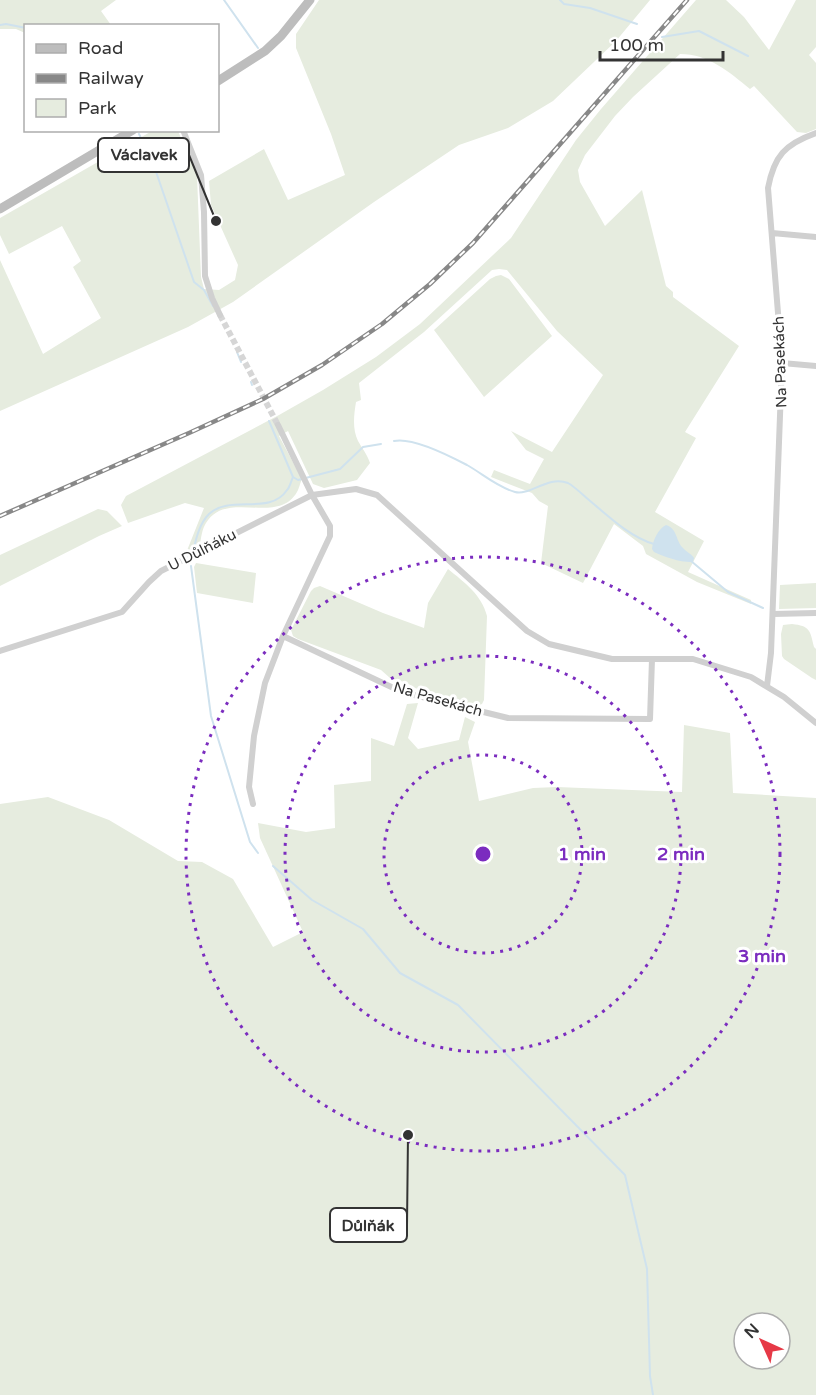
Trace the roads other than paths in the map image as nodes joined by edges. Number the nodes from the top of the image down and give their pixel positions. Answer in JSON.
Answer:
{"nodes":[{"id":1,"x":310,"y":0,"type":"edge"},
{"id":2,"x":219,"y":80,"type":"edge"},
{"id":3,"x":130,"y":132,"type":"edge"},
{"id":4,"x":184,"y":132,"type":"edge"},
{"id":5,"x":816,"y":133,"type":"edge"},
{"id":6,"x":0,"y":209,"type":"edge"},
{"id":7,"x":772,"y":233,"type":"junction"},
{"id":8,"x":816,"y":237,"type":"edge"},
{"id":9,"x":220,"y":315,"type":"tunnel mouth"},
{"id":10,"x":782,"y":363,"type":"junction"},
{"id":11,"x":816,"y":366,"type":"edge"},
{"id":12,"x":278,"y":425,"type":"tunnel mouth"},
{"id":13,"x":312,"y":495,"type":"junction"},
{"id":14,"x":816,"y":613,"type":"edge"},
{"id":15,"x":773,"y":614,"type":"junction"},
{"id":16,"x":283,"y":636,"type":"junction"},
{"id":17,"x":0,"y":651,"type":"edge"},
{"id":18,"x":652,"y":659,"type":"junction"},
{"id":19,"x":767,"y":686,"type":"junction"},
{"id":20,"x":816,"y":723,"type":"edge"},
{"id":21,"x":253,"y":804,"type":"dead end"}],
"edges":[{"from":1,"to":2,"type":"street"},
{"from":3,"to":6,"type":"street"},
{"from":4,"to":9,"type":"street"},
{"from":5,"to":7,"type":"street","name":"Na Pasekách"},
{"from":7,"to":8,"type":"street"},
{"from":7,"to":10,"type":"street","name":"Na Pasekách"},
{"from":10,"to":11,"type":"street"},
{"from":10,"to":15,"type":"street","name":"Na Pasekách"},
{"from":12,"to":13,"type":"street"},
{"from":13,"to":16,"type":"street"},
{"from":13,"to":17,"type":"street","name":"U Důlňáku"},
{"from":13,"to":18,"type":"street"},
{"from":14,"to":15,"type":"street"},
{"from":15,"to":19,"type":"street","name":"Na Pasekách"},
{"from":16,"to":18,"type":"street","name":"Na Pasekách"},
{"from":16,"to":21,"type":"street"},
{"from":18,"to":19,"type":"street"},
{"from":19,"to":20,"type":"street"}]}
